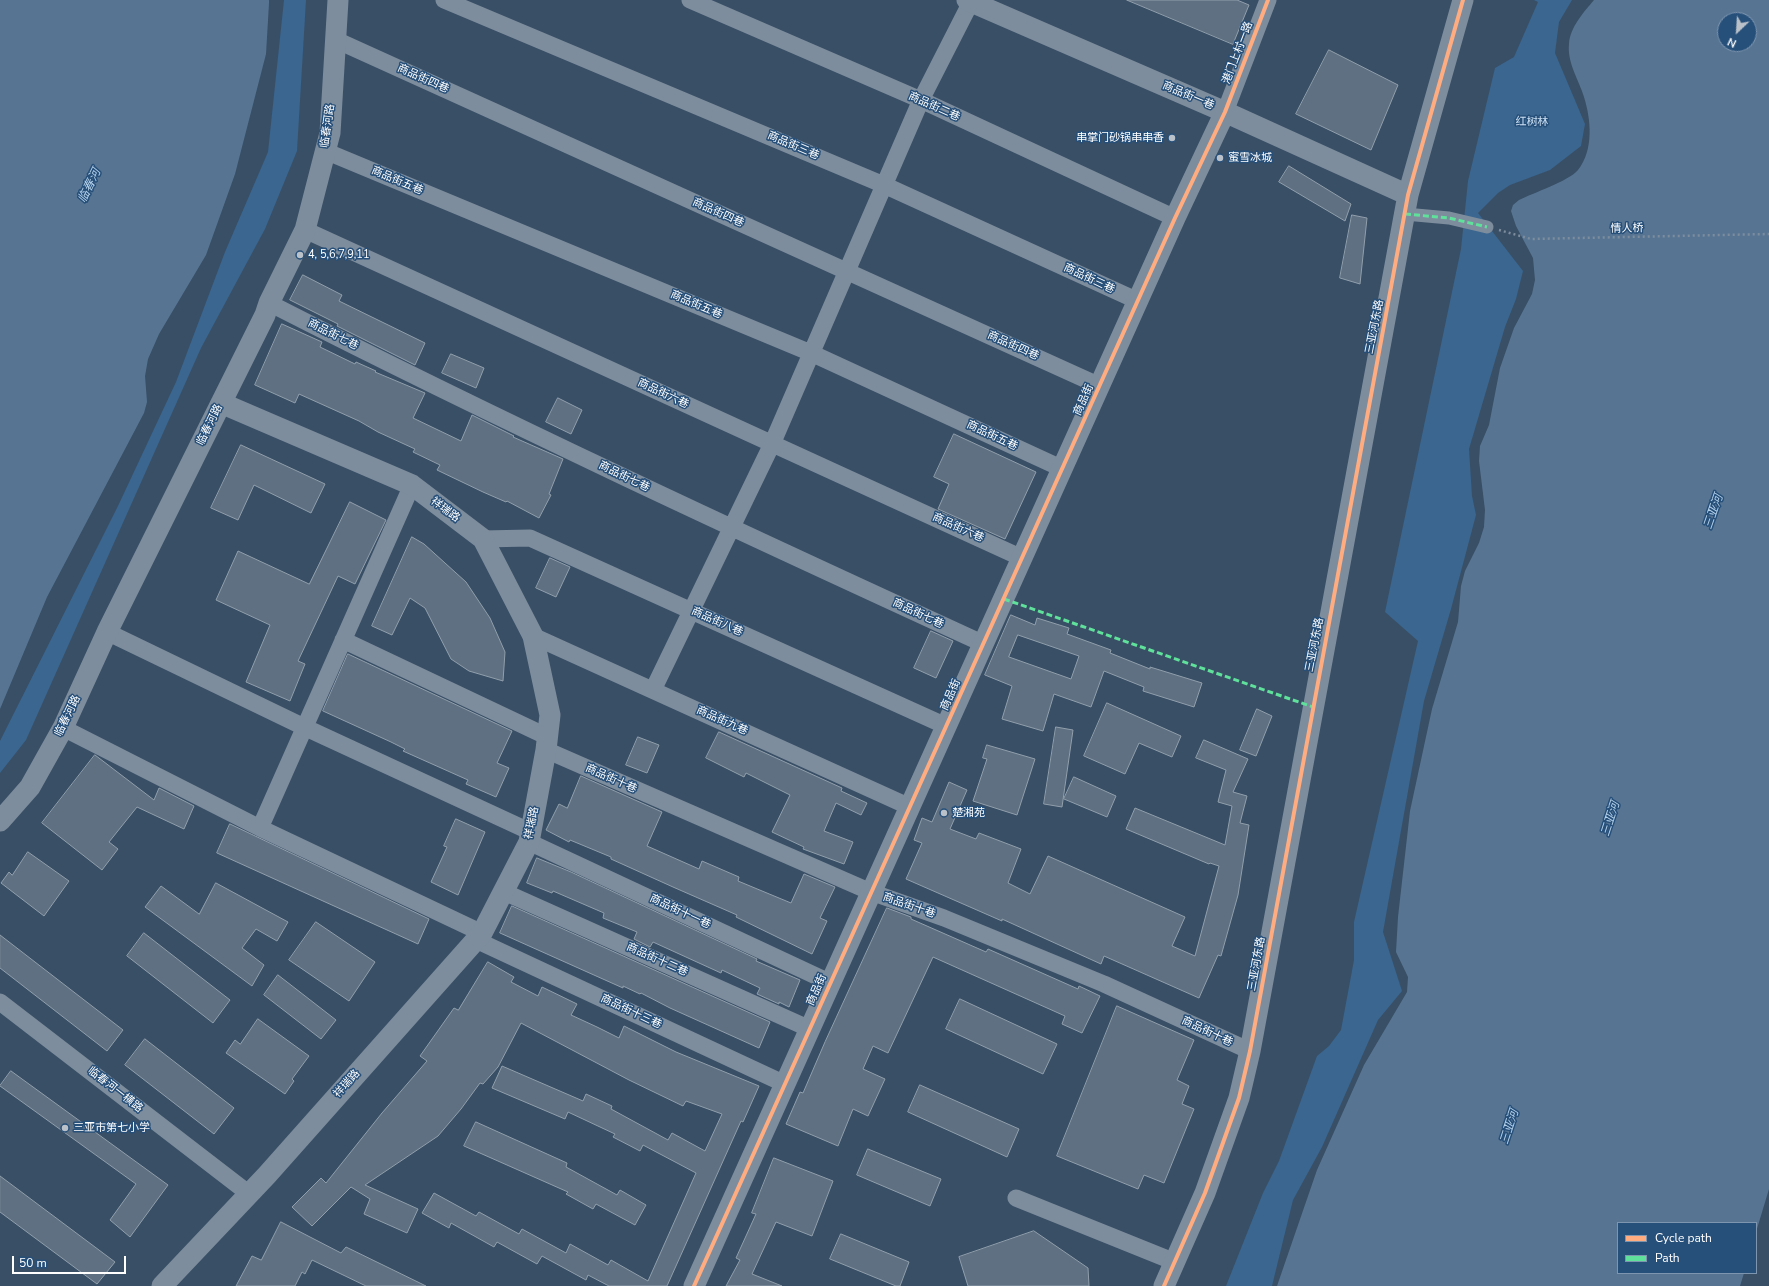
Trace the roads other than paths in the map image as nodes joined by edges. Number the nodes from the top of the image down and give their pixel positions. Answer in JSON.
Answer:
{"nodes":[{"id":1,"x":338,"y":0,"type":"edge"},
{"id":2,"x":444,"y":0,"type":"edge"},
{"id":3,"x":690,"y":0,"type":"edge"},
{"id":4,"x":970,"y":0,"type":"edge"},
{"id":5,"x":1268,"y":0,"type":"edge"},
{"id":6,"x":1463,"y":0,"type":"edge"},
{"id":7,"x":336,"y":40,"type":"junction"},
{"id":8,"x":921,"y":100,"type":"junction"},
{"id":9,"x":1225,"y":112,"type":"junction"},
{"id":10,"x":325,"y":151,"type":"junction"},
{"id":11,"x":884,"y":185,"type":"junction"},
{"id":12,"x":1406,"y":205,"type":"junction"},
{"id":13,"x":1176,"y":218,"type":"junction"},
{"id":14,"x":1487,"y":227,"type":"road end"},
{"id":15,"x":304,"y":230,"type":"junction"},
{"id":16,"x":847,"y":271,"type":"junction"},
{"id":17,"x":1138,"y":301,"type":"junction"},
{"id":18,"x":269,"y":303,"type":"junction"},
{"id":19,"x":811,"y":353,"type":"junction"},
{"id":20,"x":1100,"y":386,"type":"junction"},
{"id":21,"x":221,"y":403,"type":"junction"},
{"id":22,"x":772,"y":444,"type":"junction"},
{"id":23,"x":1063,"y":468,"type":"junction"},
{"id":24,"x":412,"y":485,"type":"junction"},
{"id":25,"x":731,"y":528,"type":"junction"},
{"id":26,"x":483,"y":539,"type":"junction"},
{"id":27,"x":1022,"y":558,"type":"junction"},
{"id":28,"x":691,"y":611,"type":"junction"},
{"id":29,"x":107,"y":632,"type":"junction"},
{"id":30,"x":533,"y":636,"type":"junction"},
{"id":31,"x":343,"y":640,"type":"junction"},
{"id":32,"x":984,"y":644,"type":"junction"},
{"id":33,"x":653,"y":690,"type":"junction"},
{"id":34,"x":946,"y":726,"type":"junction"},
{"id":35,"x":304,"y":727,"type":"junction"},
{"id":36,"x":63,"y":728,"type":"junction"},
{"id":37,"x":547,"y":744,"type":"junction"},
{"id":38,"x":910,"y":807,"type":"junction"},
{"id":39,"x":0,"y":821,"type":"edge"},
{"id":40,"x":260,"y":828,"type":"junction"},
{"id":41,"x":530,"y":837,"type":"junction"},
{"id":42,"x":504,"y":892,"type":"junction"},
{"id":43,"x":871,"y":892,"type":"junction"},
{"id":44,"x":479,"y":936,"type":"junction"},
{"id":45,"x":831,"y":982,"type":"junction"},
{"id":46,"x":0,"y":1002,"type":"edge"},
{"id":47,"x":810,"y":1029,"type":"junction"},
{"id":48,"x":1250,"y":1051,"type":"junction"},
{"id":49,"x":785,"y":1084,"type":"junction"},
{"id":50,"x":248,"y":1193,"type":"junction"},
{"id":51,"x":1016,"y":1198,"type":"dead end"},
{"id":52,"x":1175,"y":1262,"type":"junction"},
{"id":53,"x":162,"y":1286,"type":"edge"},
{"id":54,"x":694,"y":1286,"type":"edge"},
{"id":55,"x":1164,"y":1286,"type":"edge"}],
"edges":[{"from":1,"to":7,"type":"street","name":"临春河路"},
{"from":2,"to":11,"type":"street","name":"商品街三巷"},
{"from":3,"to":8,"type":"street","name":"商品街二巷"},
{"from":4,"to":8,"type":"street"},
{"from":4,"to":9,"type":"street","name":"商品街一巷"},
{"from":5,"to":9,"type":"street","name":"港门上村一路"},
{"from":6,"to":12,"type":"street","name":"三亚河东路"},
{"from":7,"to":10,"type":"street","name":"临春河路"},
{"from":7,"to":16,"type":"street","name":"商品街四巷"},
{"from":8,"to":11,"type":"street"},
{"from":8,"to":13,"type":"street","name":"商品街二巷"},
{"from":9,"to":12,"type":"street","name":"商品街一巷"},
{"from":9,"to":13,"type":"street","name":"商品街"},
{"from":10,"to":15,"type":"street","name":"临春河路"},
{"from":10,"to":19,"type":"street","name":"商品街五巷"},
{"from":11,"to":16,"type":"street"},
{"from":11,"to":17,"type":"street","name":"商品街三巷"},
{"from":12,"to":14,"type":"street"},
{"from":12,"to":48,"type":"street","name":"三亚河东路"},
{"from":13,"to":17,"type":"street","name":"商品街"},
{"from":15,"to":18,"type":"street","name":"临春河路"},
{"from":15,"to":22,"type":"street","name":"商品街六巷"},
{"from":16,"to":19,"type":"street"},
{"from":16,"to":20,"type":"street","name":"商品街四巷"},
{"from":17,"to":20,"type":"street","name":"商品街"},
{"from":18,"to":21,"type":"street","name":"临春河路"},
{"from":18,"to":25,"type":"street","name":"商品街七巷"},
{"from":19,"to":22,"type":"street"},
{"from":19,"to":23,"type":"street","name":"商品街五巷"},
{"from":20,"to":23,"type":"street","name":"商品街"},
{"from":21,"to":24,"type":"street","name":"祥瑞路"},
{"from":21,"to":29,"type":"street","name":"临春河路"},
{"from":22,"to":25,"type":"street"},
{"from":22,"to":27,"type":"street","name":"商品街六巷"},
{"from":23,"to":27,"type":"street","name":"商品街"},
{"from":24,"to":26,"type":"street","name":"祥瑞路"},
{"from":24,"to":31,"type":"street"},
{"from":25,"to":28,"type":"street"},
{"from":25,"to":32,"type":"street","name":"商品街七巷"},
{"from":26,"to":28,"type":"street","name":"商品街八巷"},
{"from":26,"to":30,"type":"street","name":"祥瑞路"},
{"from":27,"to":32,"type":"street","name":"商品街"},
{"from":28,"to":33,"type":"street"},
{"from":28,"to":34,"type":"street","name":"商品街八巷"},
{"from":29,"to":35,"type":"street","name":"商品街十一巷"},
{"from":29,"to":36,"type":"street","name":"临春河路"},
{"from":30,"to":33,"type":"street","name":"商品街九巷"},
{"from":30,"to":37,"type":"street","name":"祥瑞路"},
{"from":31,"to":35,"type":"street"},
{"from":31,"to":37,"type":"street","name":"商品街十巷"},
{"from":32,"to":34,"type":"street","name":"商品街"},
{"from":33,"to":38,"type":"street","name":"商品街九巷"},
{"from":34,"to":38,"type":"street","name":"商品街"},
{"from":35,"to":40,"type":"street"},
{"from":35,"to":41,"type":"street","name":"商品街十一巷"},
{"from":36,"to":39,"type":"street","name":"临春河路"},
{"from":36,"to":40,"type":"street","name":"商品街十三巷"},
{"from":37,"to":41,"type":"street","name":"祥瑞路"},
{"from":37,"to":43,"type":"street","name":"商品街十巷"},
{"from":38,"to":43,"type":"street","name":"商品街"},
{"from":40,"to":44,"type":"street","name":"商品街十三巷"},
{"from":41,"to":42,"type":"street","name":"祥瑞路"},
{"from":41,"to":45,"type":"street","name":"商品街十一巷"},
{"from":42,"to":44,"type":"street","name":"祥瑞路"},
{"from":42,"to":47,"type":"street","name":"商品街十二巷"},
{"from":43,"to":45,"type":"street","name":"商品街"},
{"from":43,"to":48,"type":"street","name":"商品街十巷"},
{"from":44,"to":49,"type":"street","name":"商品街十三巷"},
{"from":44,"to":50,"type":"street","name":"祥瑞路"},
{"from":45,"to":47,"type":"street","name":"商品街"},
{"from":46,"to":50,"type":"street","name":"临春河一横路"},
{"from":47,"to":49,"type":"street","name":"商品街"},
{"from":48,"to":52,"type":"street","name":"三亚河东路"},
{"from":49,"to":54,"type":"street","name":"商品街"},
{"from":50,"to":53,"type":"street","name":"祥瑞路"},
{"from":51,"to":52,"type":"street"},
{"from":52,"to":55,"type":"street","name":"三亚河东路"}]}
